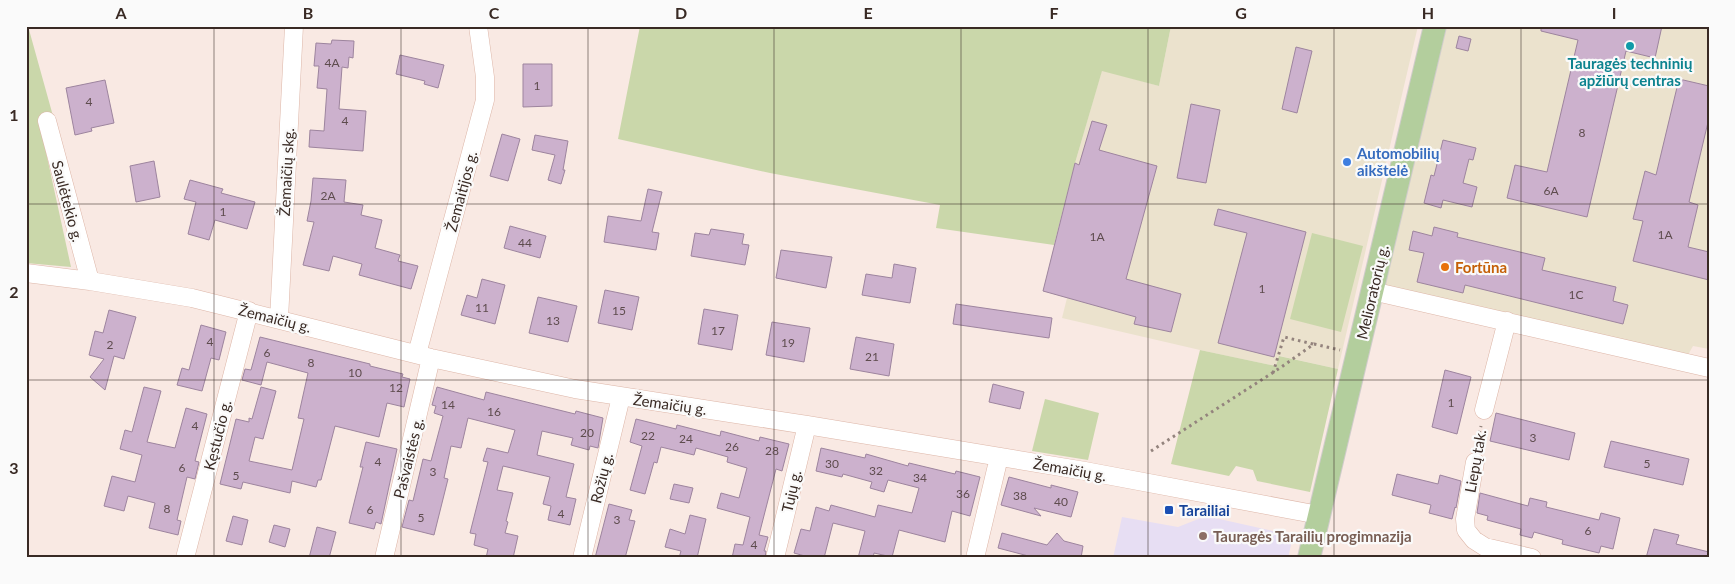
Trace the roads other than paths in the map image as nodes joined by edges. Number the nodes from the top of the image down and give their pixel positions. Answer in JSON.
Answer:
{"nodes":[{"id":1,"x":294,"y":26,"type":"edge"},
{"id":2,"x":478,"y":26,"type":"edge"},
{"id":3,"x":1434,"y":26,"type":"edge"},
{"id":4,"x":47,"y":120,"type":"dead end"},
{"id":5,"x":26,"y":273,"type":"edge"},
{"id":6,"x":90,"y":280,"type":"junction"},
{"id":7,"x":1372,"y":290,"type":"junction"},
{"id":8,"x":249,"y":311,"type":"junction"},
{"id":9,"x":279,"y":319,"type":"junction"},
{"id":10,"x":1507,"y":321,"type":"junction"},
{"id":11,"x":424,"y":356,"type":"junction"},
{"id":12,"x":1709,"y":368,"type":"edge"},
{"id":13,"x":621,"y":397,"type":"junction"},
{"id":14,"x":1484,"y":410,"type":"road end"},
{"id":15,"x":807,"y":424,"type":"junction"},
{"id":16,"x":999,"y":457,"type":"junction"},
{"id":17,"x":1475,"y":462,"type":"road end"},
{"id":18,"x":1319,"y":515,"type":"junction"},
{"id":19,"x":185,"y":558,"type":"edge"},
{"id":20,"x":384,"y":558,"type":"edge"},
{"id":21,"x":582,"y":558,"type":"edge"},
{"id":22,"x":775,"y":558,"type":"edge"},
{"id":23,"x":975,"y":558,"type":"edge"},
{"id":24,"x":1309,"y":558,"type":"edge"},
{"id":25,"x":1532,"y":558,"type":"edge"}],
"edges":[{"from":1,"to":9,"type":"street","name":"Žemaičių skg."},
{"from":2,"to":11,"type":"street","name":"Žemaitijos g."},
{"from":3,"to":7,"type":"main road","name":"Melioratorių g."},
{"from":4,"to":6,"type":"street","name":"Saulėtekio g."},
{"from":5,"to":6,"type":"street","name":"Žemaičių g."},
{"from":6,"to":8,"type":"street","name":"Žemaičių g."},
{"from":7,"to":10,"type":"street"},
{"from":7,"to":18,"type":"main road","name":"Melioratorių g."},
{"from":8,"to":9,"type":"street","name":"Žemaičių g."},
{"from":8,"to":19,"type":"street","name":"Kęstučio g."},
{"from":9,"to":11,"type":"street","name":"Žemaičių g."},
{"from":10,"to":12,"type":"street"},
{"from":10,"to":14,"type":"street","name":"Liepų tak."},
{"from":11,"to":13,"type":"street","name":"Žemaičių g."},
{"from":11,"to":20,"type":"street","name":"Pašvaistės g."},
{"from":13,"to":15,"type":"street","name":"Žemaičių g."},
{"from":13,"to":21,"type":"street","name":"Rožių g."},
{"from":15,"to":16,"type":"street","name":"Žemaičių g."},
{"from":15,"to":22,"type":"street","name":"Tujų g."},
{"from":16,"to":18,"type":"street","name":"Žemaičių g."},
{"from":16,"to":23,"type":"street"},
{"from":17,"to":25,"type":"street","name":"Liepų tak."},
{"from":18,"to":24,"type":"main road","name":"Melioratorių g."}]}
